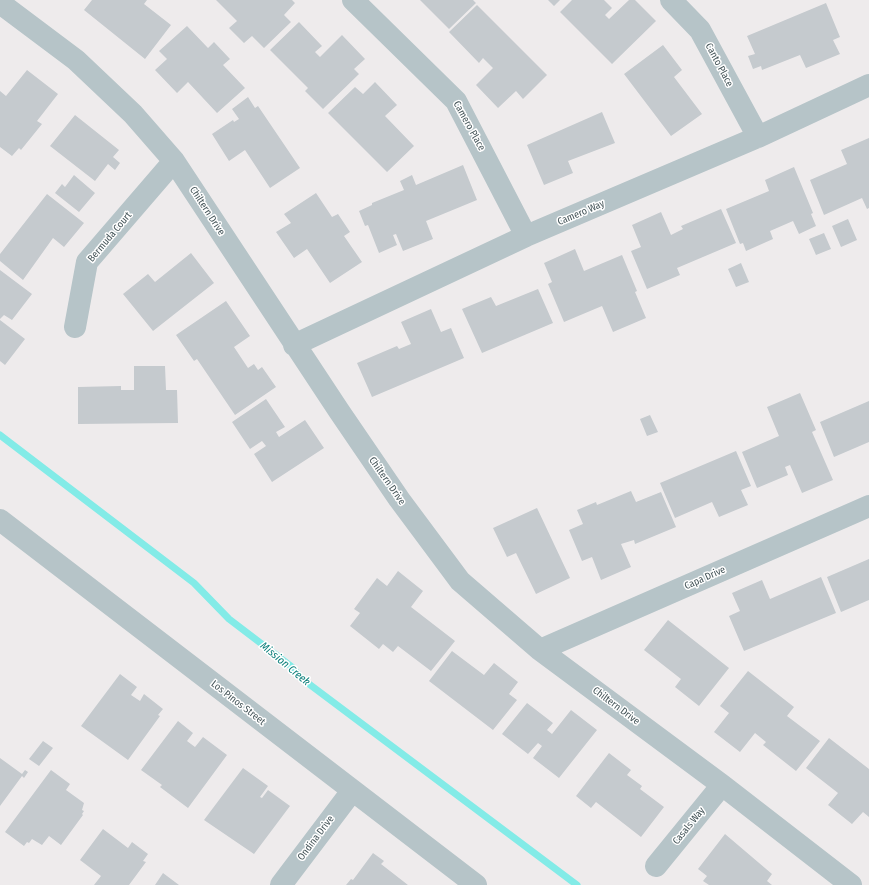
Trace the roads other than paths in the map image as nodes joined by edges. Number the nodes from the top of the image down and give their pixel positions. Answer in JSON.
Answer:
{"nodes":[{"id":1,"x":353,"y":0,"type":"edge"},
{"id":2,"x":671,"y":0,"type":"edge"},
{"id":3,"x":3,"y":10,"type":"edge"},
{"id":4,"x":869,"y":85,"type":"edge"},
{"id":5,"x":758,"y":137,"type":"junction"},
{"id":6,"x":174,"y":161,"type":"junction"},
{"id":7,"x":526,"y":236,"type":"junction"},
{"id":8,"x":75,"y":327,"type":"dead end"},
{"id":9,"x":294,"y":345,"type":"junction"},
{"id":10,"x":869,"y":506,"type":"edge"},
{"id":11,"x":0,"y":520,"type":"edge"},
{"id":12,"x":540,"y":650,"type":"junction"},
{"id":13,"x":722,"y":785,"type":"junction"},
{"id":14,"x":352,"y":791,"type":"junction"},
{"id":15,"x":656,"y":866,"type":"dead end"},
{"id":16,"x":280,"y":885,"type":"edge"},
{"id":17,"x":476,"y":885,"type":"edge"},
{"id":18,"x":852,"y":885,"type":"edge"}],
"edges":[{"from":1,"to":7,"type":"street","name":"Camero Place"},
{"from":2,"to":5,"type":"street","name":"Canto Place"},
{"from":3,"to":6,"type":"street","name":"Chiltern Drive"},
{"from":4,"to":5,"type":"street","name":"Camero Way"},
{"from":5,"to":7,"type":"street","name":"Camero Way"},
{"from":6,"to":8,"type":"street","name":"Bermuda Court"},
{"from":6,"to":9,"type":"street","name":"Chiltern Drive"},
{"from":7,"to":9,"type":"street","name":"Camero Way"},
{"from":9,"to":12,"type":"street","name":"Chiltern Drive"},
{"from":10,"to":12,"type":"street","name":"Capa Drive"},
{"from":11,"to":14,"type":"street","name":"Los Pinos Street"},
{"from":12,"to":13,"type":"street","name":"Chiltern Drive"},
{"from":13,"to":15,"type":"street","name":"Casals Way"},
{"from":13,"to":18,"type":"street","name":"Chiltern Drive"},
{"from":14,"to":16,"type":"street","name":"Ondina Drive"},
{"from":14,"to":17,"type":"street","name":"Los Pinos Street"}]}
